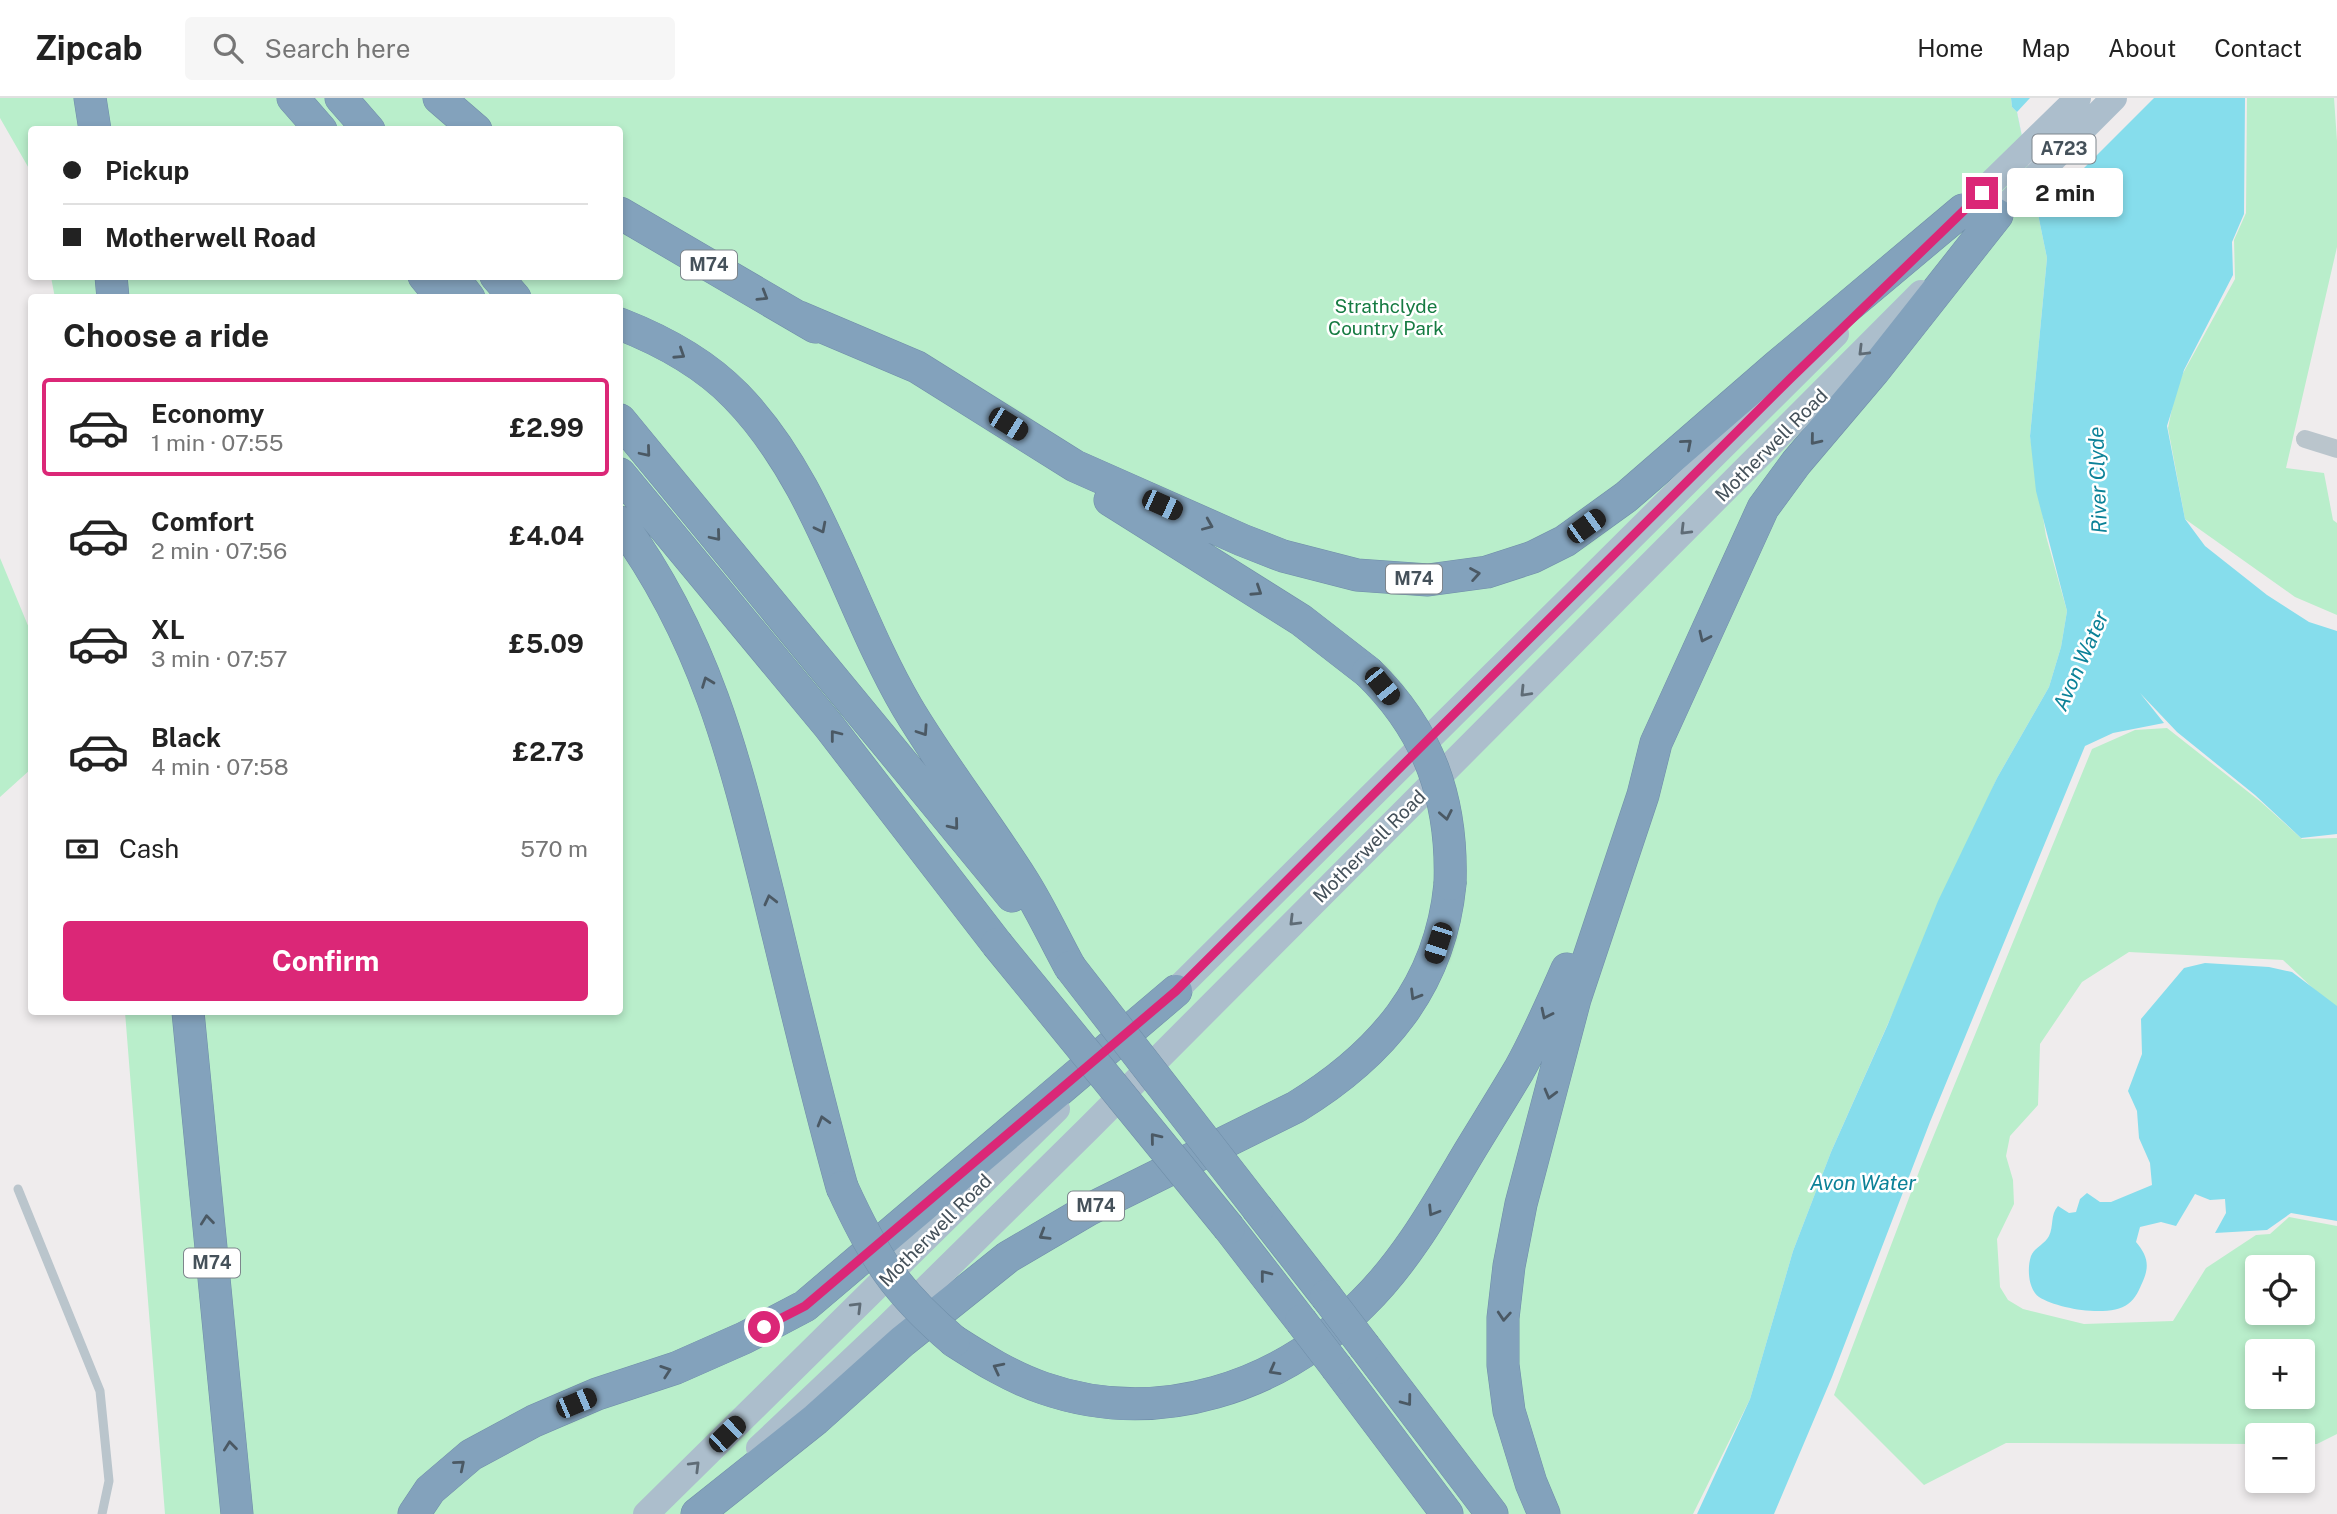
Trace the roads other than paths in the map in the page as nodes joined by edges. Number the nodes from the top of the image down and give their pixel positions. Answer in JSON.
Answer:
{"nodes":[{"id":1,"x":90,"y":98,"type":"edge"},
{"id":2,"x":277,"y":98,"type":"edge"},
{"id":3,"x":293,"y":98,"type":"edge"},
{"id":4,"x":341,"y":98,"type":"edge"},
{"id":5,"x":439,"y":98,"type":"edge"},
{"id":6,"x":2078,"y":98,"type":"edge"},
{"id":7,"x":2115,"y":98,"type":"edge"},
{"id":8,"x":94,"y":126,"type":"edge"},
{"id":9,"x":300,"y":126,"type":"edge"},
{"id":10,"x":318,"y":126,"type":"edge"},
{"id":11,"x":366,"y":126,"type":"edge"},
{"id":12,"x":471,"y":126,"type":"edge"},
{"id":13,"x":2005,"y":207,"type":"junction"},
{"id":14,"x":1963,"y":210,"type":"junction"},
{"id":15,"x":623,"y":215,"type":"edge"},
{"id":16,"x":499,"y":280,"type":"edge"},
{"id":17,"x":439,"y":281,"type":"edge"},
{"id":18,"x":462,"y":294,"type":"edge"},
{"id":19,"x":512,"y":294,"type":"edge"},
{"id":20,"x":799,"y":317,"type":"junction"},
{"id":21,"x":623,"y":325,"type":"edge"},
{"id":22,"x":623,"y":424,"type":"edge"},
{"id":23,"x":2305,"y":439,"type":"dead end"},
{"id":24,"x":2337,"y":449,"type":"edge"},
{"id":25,"x":623,"y":478,"type":"edge"},
{"id":26,"x":623,"y":526,"type":"edge"},
{"id":27,"x":1643,"y":794,"type":"junction"},
{"id":28,"x":1070,"y":967,"type":"junction"},
{"id":29,"x":1176,"y":991,"type":"junction"},
{"id":30,"x":188,"y":1015,"type":"edge"},
{"id":31,"x":18,"y":1189,"type":"dead end"},
{"id":32,"x":102,"y":1514,"type":"edge"},
{"id":33,"x":237,"y":1514,"type":"edge"},
{"id":34,"x":414,"y":1514,"type":"edge"},
{"id":35,"x":646,"y":1514,"type":"edge"},
{"id":36,"x":689,"y":1514,"type":"edge"},
{"id":37,"x":697,"y":1514,"type":"edge"},
{"id":38,"x":1447,"y":1514,"type":"edge"},
{"id":39,"x":1492,"y":1514,"type":"edge"},
{"id":40,"x":1544,"y":1514,"type":"edge"}],
"edges":[{"from":1,"to":8,"type":"highway"},
{"from":2,"to":9,"type":"highway"},
{"from":3,"to":10,"type":"highway"},
{"from":4,"to":11,"type":"highway"},
{"from":5,"to":12,"type":"highway"},
{"from":6,"to":14,"type":"main road","name":"Motherwell Road","number":"A723"},
{"from":7,"to":13,"type":"main road","number":"A723"},
{"from":13,"to":27,"type":"highway","one_way":true},
{"from":13,"to":36,"type":"main road","name":"Motherwell Road","number":"A723","one_way":true},
{"from":20,"to":14,"type":"highway","number":"M74","one_way":true},
{"from":14,"to":29,"type":"main road","name":"Motherwell Road","number":"A723"},
{"from":15,"to":20,"type":"highway","number":"M74","one_way":true},
{"from":16,"to":19,"type":"highway"},
{"from":17,"to":18,"type":"highway"},
{"from":20,"to":37,"type":"highway","number":"M74","one_way":true,"bridge":true},
{"from":21,"to":28,"type":"highway","one_way":true},
{"from":22,"to":28,"type":"highway","one_way":true},
{"from":23,"to":24,"type":"street"},
{"from":38,"to":25,"type":"highway","one_way":true,"bridge":true},
{"from":27,"to":26,"type":"highway","one_way":true,"bridge":true},
{"from":27,"to":40,"type":"highway","one_way":true},
{"from":28,"to":39,"type":"highway","one_way":true,"bridge":true},
{"from":34,"to":29,"type":"highway","one_way":true},
{"from":35,"to":29,"type":"main road","name":"Motherwell Road","number":"A723","one_way":true},
{"from":33,"to":30,"type":"highway","number":"M74","one_way":true},
{"from":31,"to":32,"type":"lane"}]}
